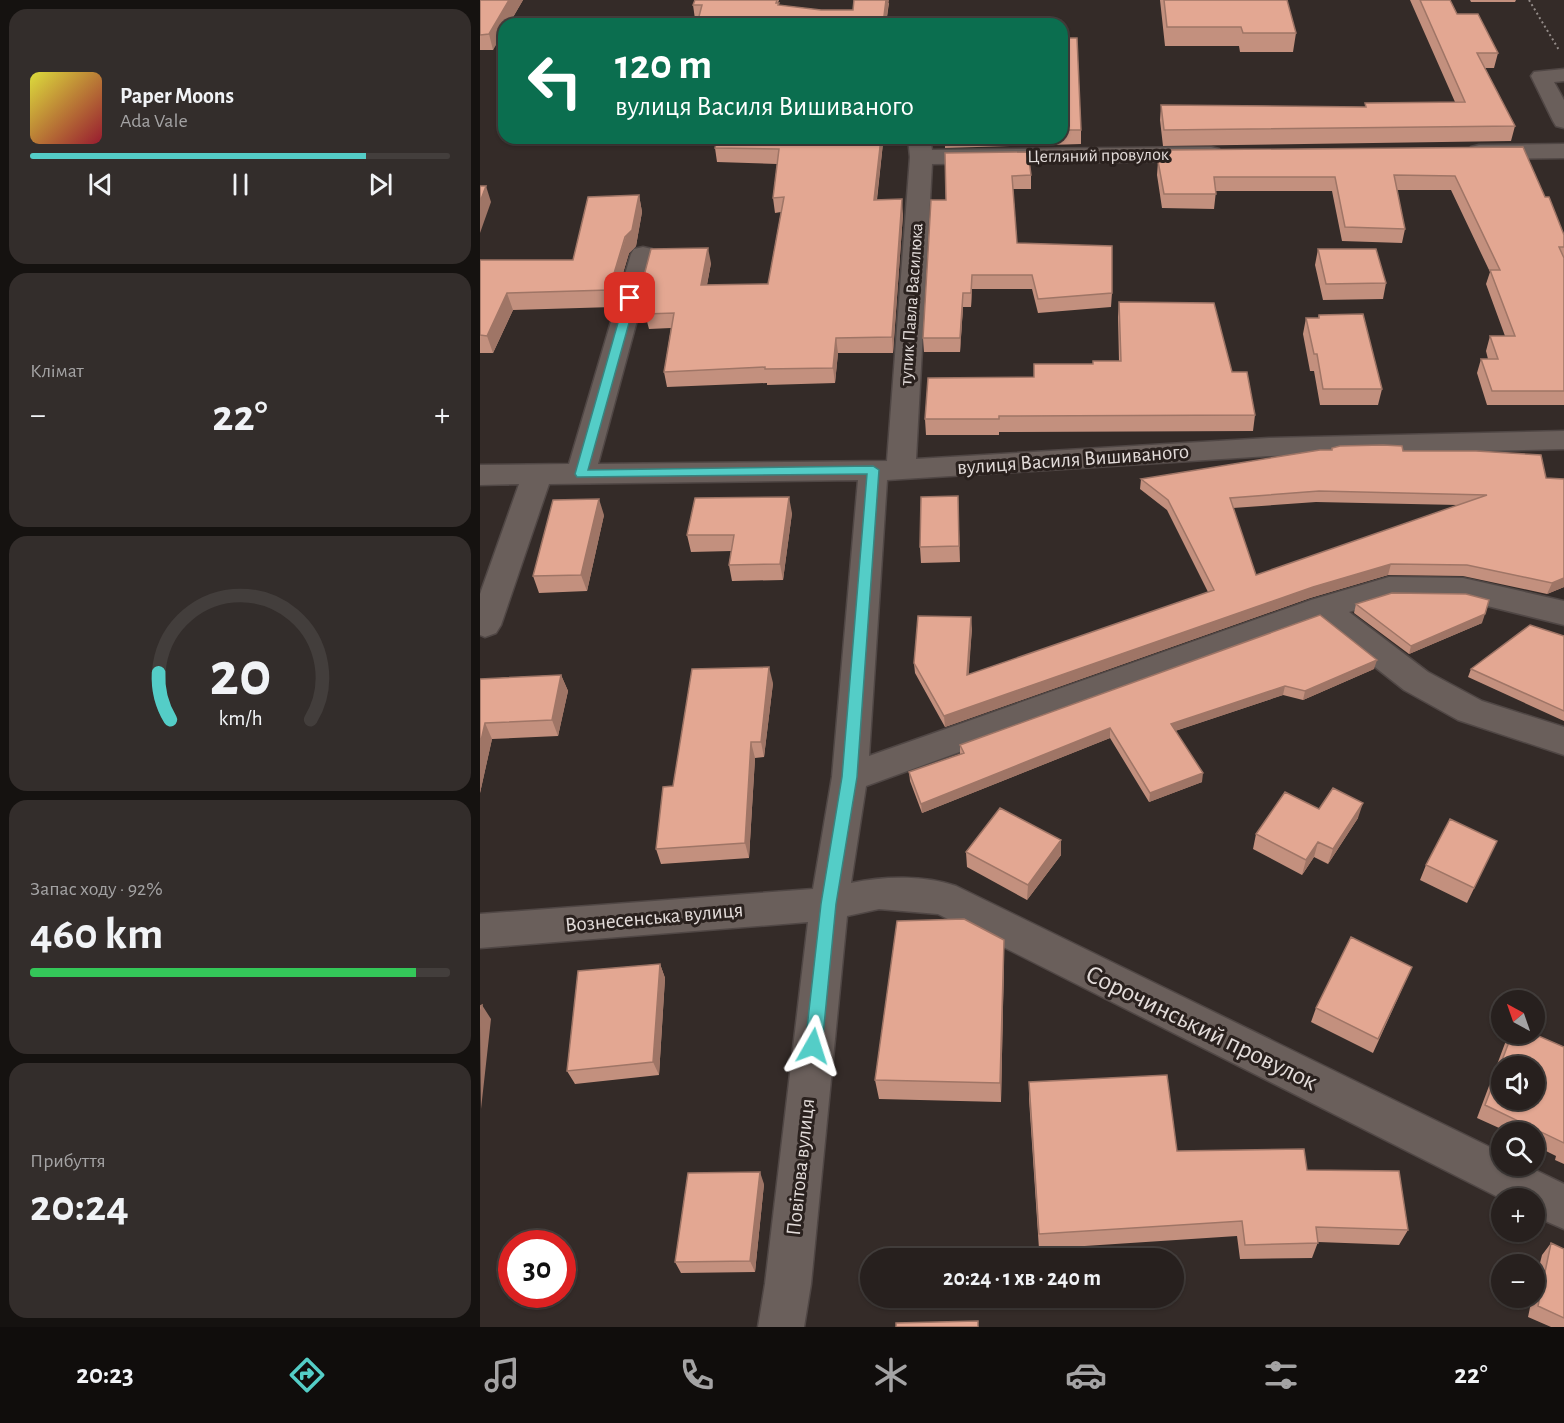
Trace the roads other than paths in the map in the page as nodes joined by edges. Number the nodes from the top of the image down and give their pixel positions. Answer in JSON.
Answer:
{"nodes":[{"id":1,"x":1564,"y":75,"type":"edge"},
{"id":2,"x":1564,"y":121,"type":"edge"},
{"id":3,"x":920,"y":148,"type":"edge"},
{"id":4,"x":1564,"y":151,"type":"edge"},
{"id":5,"x":1457,"y":152,"type":"edge"},
{"id":6,"x":1230,"y":154,"type":"edge"},
{"id":7,"x":643,"y":254,"type":"dead end"},
{"id":8,"x":1564,"y":440,"type":"edge"},
{"id":9,"x":887,"y":470,"type":"junction"},
{"id":10,"x":581,"y":474,"type":"junction"},
{"id":11,"x":480,"y":475,"type":"edge"},
{"id":12,"x":537,"y":475,"type":"junction"},
{"id":13,"x":1322,"y":608,"type":"junction"},
{"id":14,"x":1564,"y":613,"type":"edge"},
{"id":15,"x":485,"y":625,"type":"dead end"},
{"id":16,"x":1564,"y":741,"type":"edge"},
{"id":17,"x":850,"y":777,"type":"junction"},
{"id":18,"x":829,"y":904,"type":"junction"},
{"id":19,"x":480,"y":931,"type":"edge"},
{"id":20,"x":1564,"y":1207,"type":"edge"},
{"id":21,"x":781,"y":1327,"type":"edge"}],
"edges":[{"from":1,"to":2,"type":"street"},
{"from":3,"to":6,"type":"street","name":"Цегляний провулок"},
{"from":3,"to":9,"type":"street","name":"тупик Павла Василюка"},
{"from":4,"to":5,"type":"street"},
{"from":7,"to":10,"type":"street"},
{"from":8,"to":9,"type":"street","name":"вулиця Василя Вишиваного"},
{"from":9,"to":10,"type":"street","name":"вулиця Василя Вишиваного"},
{"from":9,"to":17,"type":"street","name":"Повітова вулиця"},
{"from":10,"to":12,"type":"street","name":"вулиця Василя Вишиваного"},
{"from":11,"to":12,"type":"street","name":"вулиця Василя Вишиваного"},
{"from":12,"to":15,"type":"street"},
{"from":13,"to":14,"type":"street"},
{"from":13,"to":16,"type":"street"},
{"from":13,"to":17,"type":"street"},
{"from":17,"to":18,"type":"street","name":"Повітова вулиця"},
{"from":18,"to":19,"type":"street","name":"Вознесенська вулиця"},
{"from":18,"to":20,"type":"street","name":"Сорочинський провулок"},
{"from":18,"to":21,"type":"street","name":"Повітова вулиця"}]}
